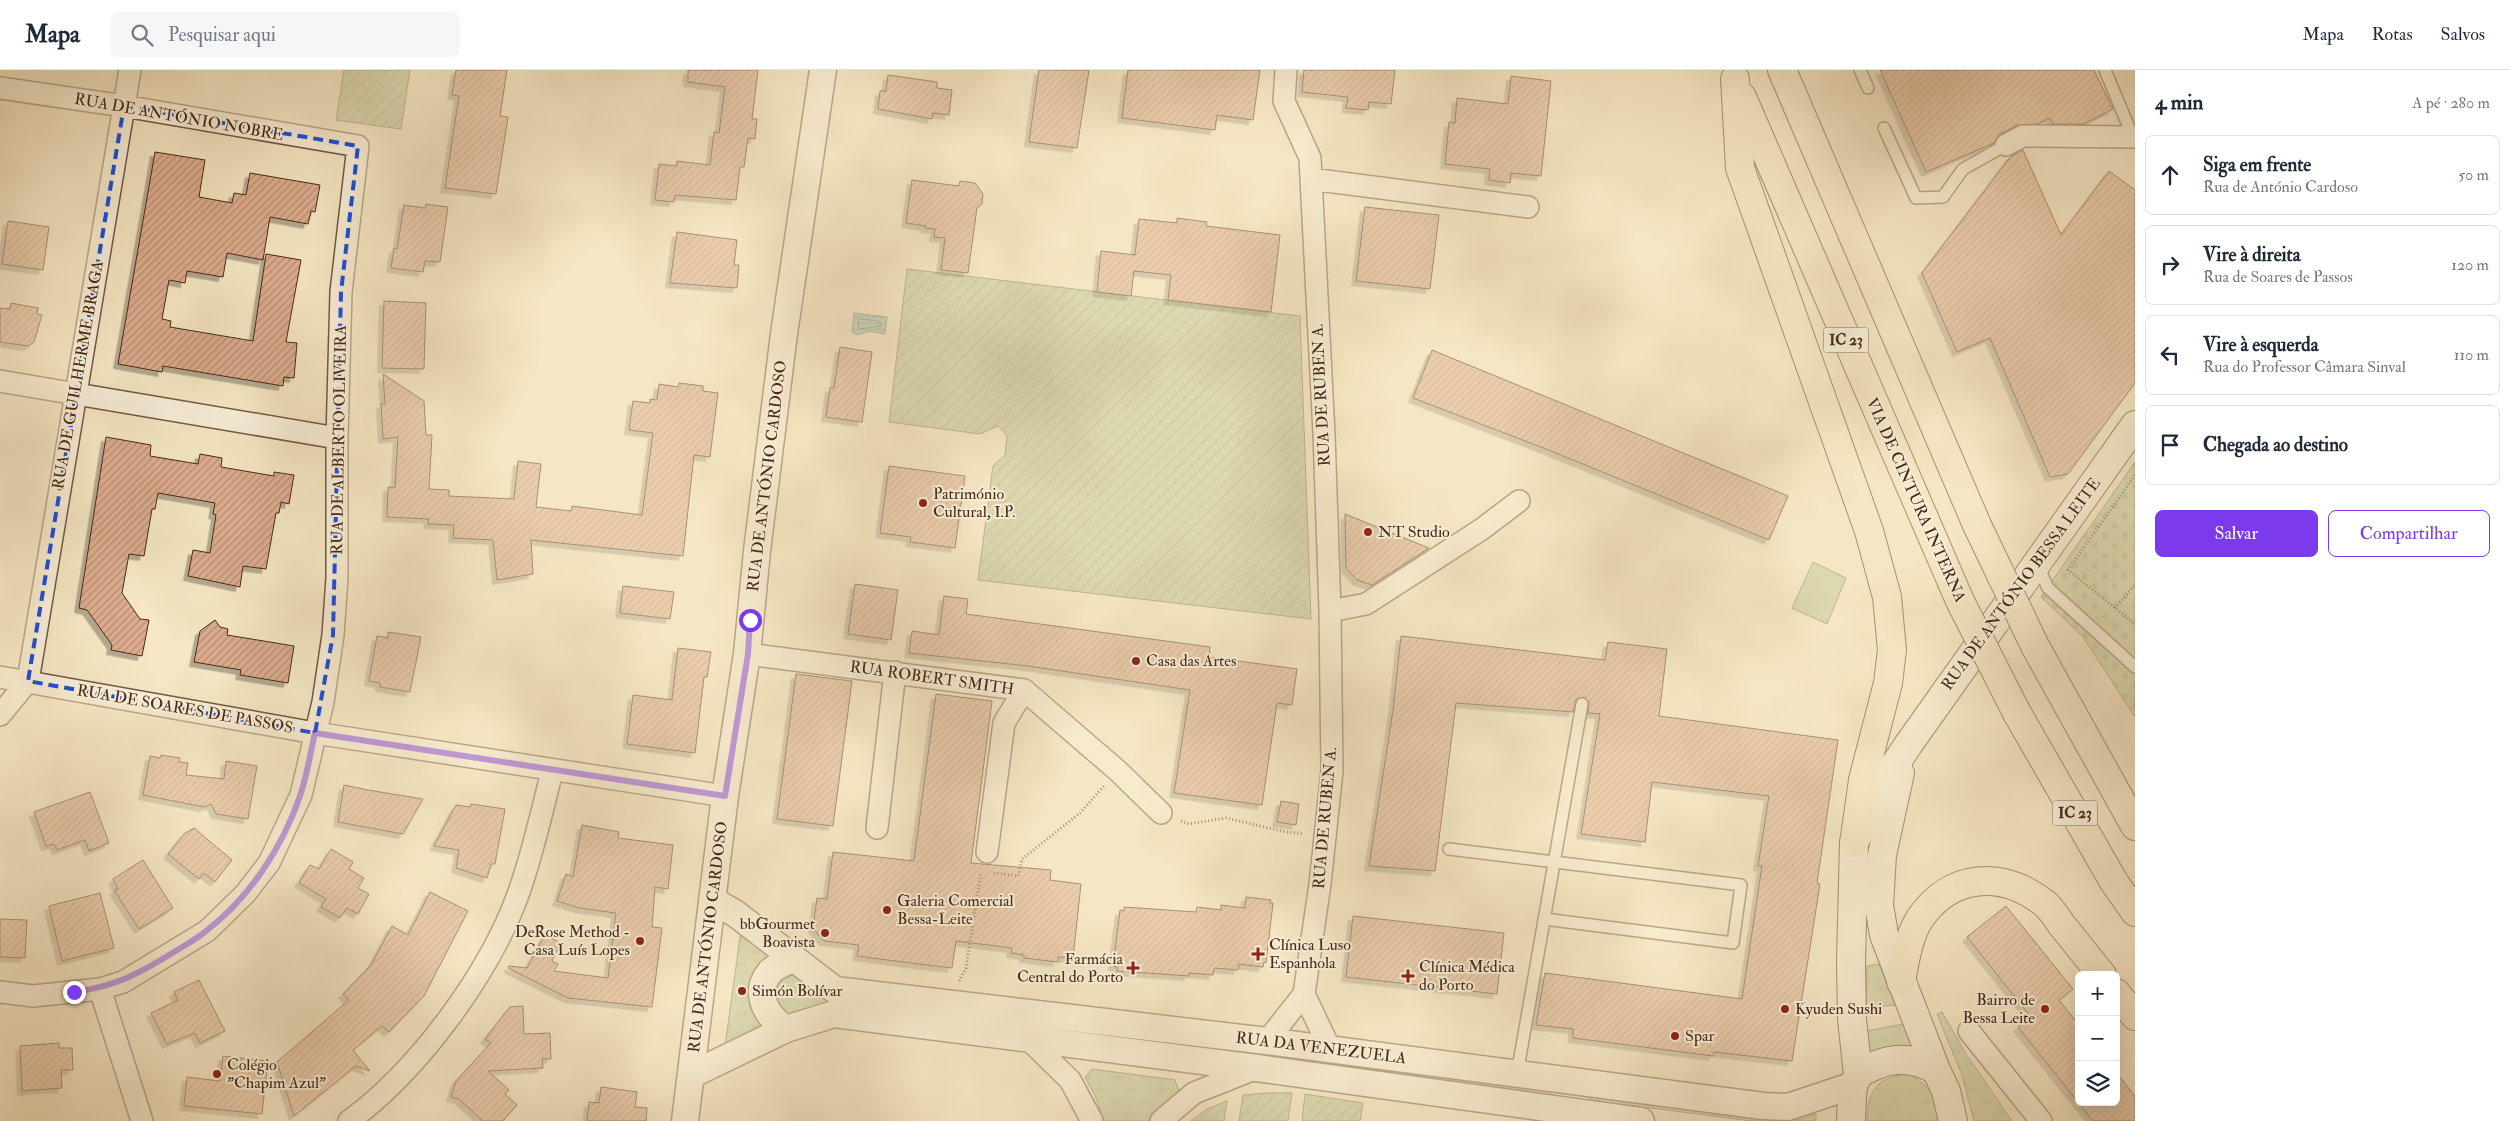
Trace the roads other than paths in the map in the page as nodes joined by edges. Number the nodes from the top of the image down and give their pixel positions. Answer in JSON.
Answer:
{"nodes":[{"id":1,"x":130,"y":70,"type":"edge"},
{"id":2,"x":823,"y":70,"type":"edge"},
{"id":3,"x":1286,"y":70,"type":"edge"},
{"id":4,"x":1782,"y":70,"type":"edge"},
{"id":5,"x":1860,"y":70,"type":"edge"},
{"id":6,"x":2105,"y":70,"type":"edge"},
{"id":7,"x":1733,"y":74,"type":"edge"},
{"id":8,"x":0,"y":88,"type":"edge"},
{"id":9,"x":1868,"y":88,"type":"dead end"},
{"id":10,"x":124,"y":106,"type":"junction"},
{"id":11,"x":1884,"y":128,"type":"dead end"},
{"id":12,"x":2134,"y":137,"type":"edge"},
{"id":13,"x":2006,"y":145,"type":"joint"},
{"id":14,"x":358,"y":146,"type":"joint"},
{"id":15,"x":1311,"y":179,"type":"junction"},
{"id":16,"x":1528,"y":207,"type":"dead end"},
{"id":17,"x":0,"y":381,"type":"edge"},
{"id":18,"x":75,"y":394,"type":"junction"},
{"id":19,"x":2135,"y":425,"type":"edge"},
{"id":20,"x":337,"y":438,"type":"junction"},
{"id":21,"x":1519,"y":501,"type":"dead end"},
{"id":22,"x":2036,"y":562,"type":"junction"},
{"id":23,"x":1330,"y":611,"type":"junction"},
{"id":24,"x":748,"y":654,"type":"junction"},
{"id":25,"x":2135,"y":667,"type":"edge"},
{"id":26,"x":895,"y":672,"type":"junction"},
{"id":27,"x":0,"y":677,"type":"edge"},
{"id":28,"x":28,"y":681,"type":"junction"},
{"id":29,"x":1024,"y":690,"type":"junction"},
{"id":30,"x":1582,"y":704,"type":"dead end"},
{"id":31,"x":0,"y":714,"type":"edge"},
{"id":32,"x":315,"y":733,"type":"junction"},
{"id":33,"x":1908,"y":744,"type":"junction"},
{"id":34,"x":552,"y":771,"type":"junction"},
{"id":35,"x":725,"y":796,"type":"junction"},
{"id":36,"x":1161,"y":813,"type":"road end"},
{"id":37,"x":2135,"y":826,"type":"edge"},
{"id":38,"x":877,"y":828,"type":"dead end"},
{"id":39,"x":1854,"y":843,"type":"junction"},
{"id":40,"x":1449,"y":848,"type":"dead end"},
{"id":41,"x":988,"y":852,"type":"dead end"},
{"id":42,"x":1554,"y":862,"type":"junction"},
{"id":43,"x":714,"y":900,"type":"junction"},
{"id":44,"x":2135,"y":912,"type":"edge"},
{"id":45,"x":1544,"y":919,"type":"junction"},
{"id":46,"x":794,"y":958,"type":"junction"},
{"id":47,"x":2099,"y":971,"type":"edge"},
{"id":48,"x":1901,"y":982,"type":"junction"},
{"id":49,"x":100,"y":989,"type":"junction"},
{"id":50,"x":0,"y":992,"type":"edge"},
{"id":51,"x":1304,"y":994,"type":"junction"},
{"id":52,"x":2120,"y":998,"type":"edge"},
{"id":53,"x":2135,"y":1016,"type":"edge"},
{"id":54,"x":786,"y":1029,"type":"junction"},
{"id":55,"x":1969,"y":1031,"type":"dead end"},
{"id":56,"x":1029,"y":1040,"type":"junction"},
{"id":57,"x":1267,"y":1041,"type":"junction"},
{"id":58,"x":1330,"y":1049,"type":"junction"},
{"id":59,"x":1257,"y":1068,"type":"junction"},
{"id":60,"x":1936,"y":1070,"type":"junction"},
{"id":61,"x":1517,"y":1074,"type":"junction"},
{"id":62,"x":691,"y":1075,"type":"junction"},
{"id":63,"x":1856,"y":1080,"type":"junction"},
{"id":64,"x":1572,"y":1081,"type":"junction"},
{"id":65,"x":1567,"y":1112,"type":"junction"},
{"id":66,"x":142,"y":1121,"type":"edge"},
{"id":67,"x":349,"y":1121,"type":"edge"},
{"id":68,"x":685,"y":1121,"type":"edge"},
{"id":69,"x":1092,"y":1121,"type":"edge"},
{"id":70,"x":1161,"y":1121,"type":"edge"},
{"id":71,"x":1641,"y":1121,"type":"edge"},
{"id":72,"x":1851,"y":1121,"type":"edge"},
{"id":73,"x":1953,"y":1121,"type":"edge"},
{"id":74,"x":2041,"y":1121,"type":"edge"}],
"edges":[{"from":1,"to":10,"type":"street","name":"RUA DE GUILHERME BRAGA"},
{"from":2,"to":24,"type":"street","name":"RUA DE ANTÓNIO CARDOSO"},
{"from":3,"to":15,"type":"street","name":"RUA DE RUBEN A."},
{"from":4,"to":37,"type":"highway","number":"IC 23","bridge":true},
{"from":5,"to":9,"type":"lane"},
{"from":6,"to":12,"type":"lane"},
{"from":7,"to":39,"type":"highway"},
{"from":7,"to":44,"type":"highway","name":"VIA DE CINTURA INTERNA","number":"IC 23","bridge":true},
{"from":8,"to":10,"type":"street","name":"RUA DE ANTÓNIO NOBRE"},
{"from":10,"to":14,"type":"street","name":"RUA DE ANTÓNIO NOBRE"},
{"from":10,"to":18,"type":"street","name":"RUA DE GUILHERME BRAGA"},
{"from":11,"to":13,"type":"lane"},
{"from":12,"to":13,"type":"street"},
{"from":14,"to":20,"type":"street","name":"RUA DE ALBERTO OLIVEIRA"},
{"from":15,"to":16,"type":"street"},
{"from":15,"to":23,"type":"street","name":"RUA DE RUBEN A."},
{"from":17,"to":18,"type":"street"},
{"from":18,"to":20,"type":"street"},
{"from":18,"to":28,"type":"street","name":"RUA DE GUILHERME BRAGA"},
{"from":19,"to":22,"type":"main road","name":"RUA DE ANTÓNIO BESSA LEITE"},
{"from":20,"to":32,"type":"street","name":"RUA DE ALBERTO OLIVEIRA"},
{"from":21,"to":23,"type":"street"},
{"from":22,"to":25,"type":"lane"},
{"from":22,"to":33,"type":"main road","name":"RUA DE ANTÓNIO BESSA LEITE"},
{"from":23,"to":51,"type":"street","name":"RUA DE RUBEN A."},
{"from":24,"to":26,"type":"street","name":"RUA ROBERT SMITH"},
{"from":24,"to":35,"type":"street","name":"RUA DE ANTÓNIO CARDOSO"},
{"from":26,"to":29,"type":"street","name":"RUA ROBERT SMITH"},
{"from":26,"to":38,"type":"street"},
{"from":27,"to":28,"type":"street","name":"RUA DE SOARES DE PASSOS"},
{"from":28,"to":31,"type":"street"},
{"from":28,"to":32,"type":"street","name":"RUA DE SOARES DE PASSOS"},
{"from":29,"to":36,"type":"street","name":"RUA ROBERT SMITH"},
{"from":29,"to":41,"type":"street"},
{"from":30,"to":42,"type":"lane"},
{"from":32,"to":34,"type":"street","name":"RUA DE SOARES DE PASSOS"},
{"from":32,"to":49,"type":"street","name":"RUA DE ALBERTO OLIVEIRA"},
{"from":33,"to":39,"type":"main road","name":"RUA DE ANTÓNIO BESSA LEITE"},
{"from":33,"to":48,"type":"main road","name":"RUA DE ANTÓNIO BESSA LEITE"},
{"from":34,"to":35,"type":"street","name":"RUA DE SOARES DE PASSOS"},
{"from":34,"to":67,"type":"street"},
{"from":35,"to":43,"type":"street","name":"RUA DE ANTÓNIO CARDOSO"},
{"from":39,"to":63,"type":"main road","name":"RUA DE ANTÓNIO BESSA LEITE"},
{"from":40,"to":42,"type":"lane"},
{"from":42,"to":45,"type":"lane"},
{"from":42,"to":45,"type":"lane"},
{"from":43,"to":46,"type":"street","name":"RUA DA VENEZUELA"},
{"from":43,"to":62,"type":"street","name":"RUA DE ANTÓNIO CARDOSO"},
{"from":45,"to":61,"type":"lane"},
{"from":46,"to":54,"type":"street"},
{"from":46,"to":57,"type":"street","name":"RUA DA VENEZUELA"},
{"from":47,"to":48,"type":"highway"},
{"from":48,"to":60,"type":"main road","name":"RUA DE ANTÓNIO BESSA LEITE"},
{"from":49,"to":50,"type":"street","name":"RUA DE ALBERTO OLIVEIRA"},
{"from":49,"to":66,"type":"street"},
{"from":51,"to":57,"type":"street"},
{"from":51,"to":58,"type":"street"},
{"from":52,"to":53,"type":"highway"},
{"from":54,"to":56,"type":"street","name":"RUA DA VENEZUELA"},
{"from":54,"to":62,"type":"street","name":"RUA DA VENEZUELA"},
{"from":55,"to":74,"type":"street"},
{"from":56,"to":59,"type":"street","name":"RUA DA VENEZUELA"},
{"from":56,"to":69,"type":"street"},
{"from":57,"to":58,"type":"street","name":"RUA DA VENEZUELA"},
{"from":58,"to":61,"type":"street","name":"RUA DA VENEZUELA"},
{"from":59,"to":65,"type":"street","name":"RUA DA VENEZUELA"},
{"from":59,"to":70,"type":"street"},
{"from":60,"to":63,"type":"main road"},
{"from":60,"to":73,"type":"main road","name":"RUA DE ANTÓNIO BESSA LEITE"},
{"from":61,"to":64,"type":"street","name":"RUA DA VENEZUELA"},
{"from":62,"to":68,"type":"street","name":"RUA DE ANTÓNIO CARDOSO"},
{"from":63,"to":64,"type":"street","name":"RUA DA VENEZUELA"},
{"from":63,"to":72,"type":"main road","name":"RUA DE ANTÓNIO BESSA LEITE"},
{"from":64,"to":65,"type":"street"},
{"from":65,"to":71,"type":"street","name":"RUA DA VENEZUELA"}]}
